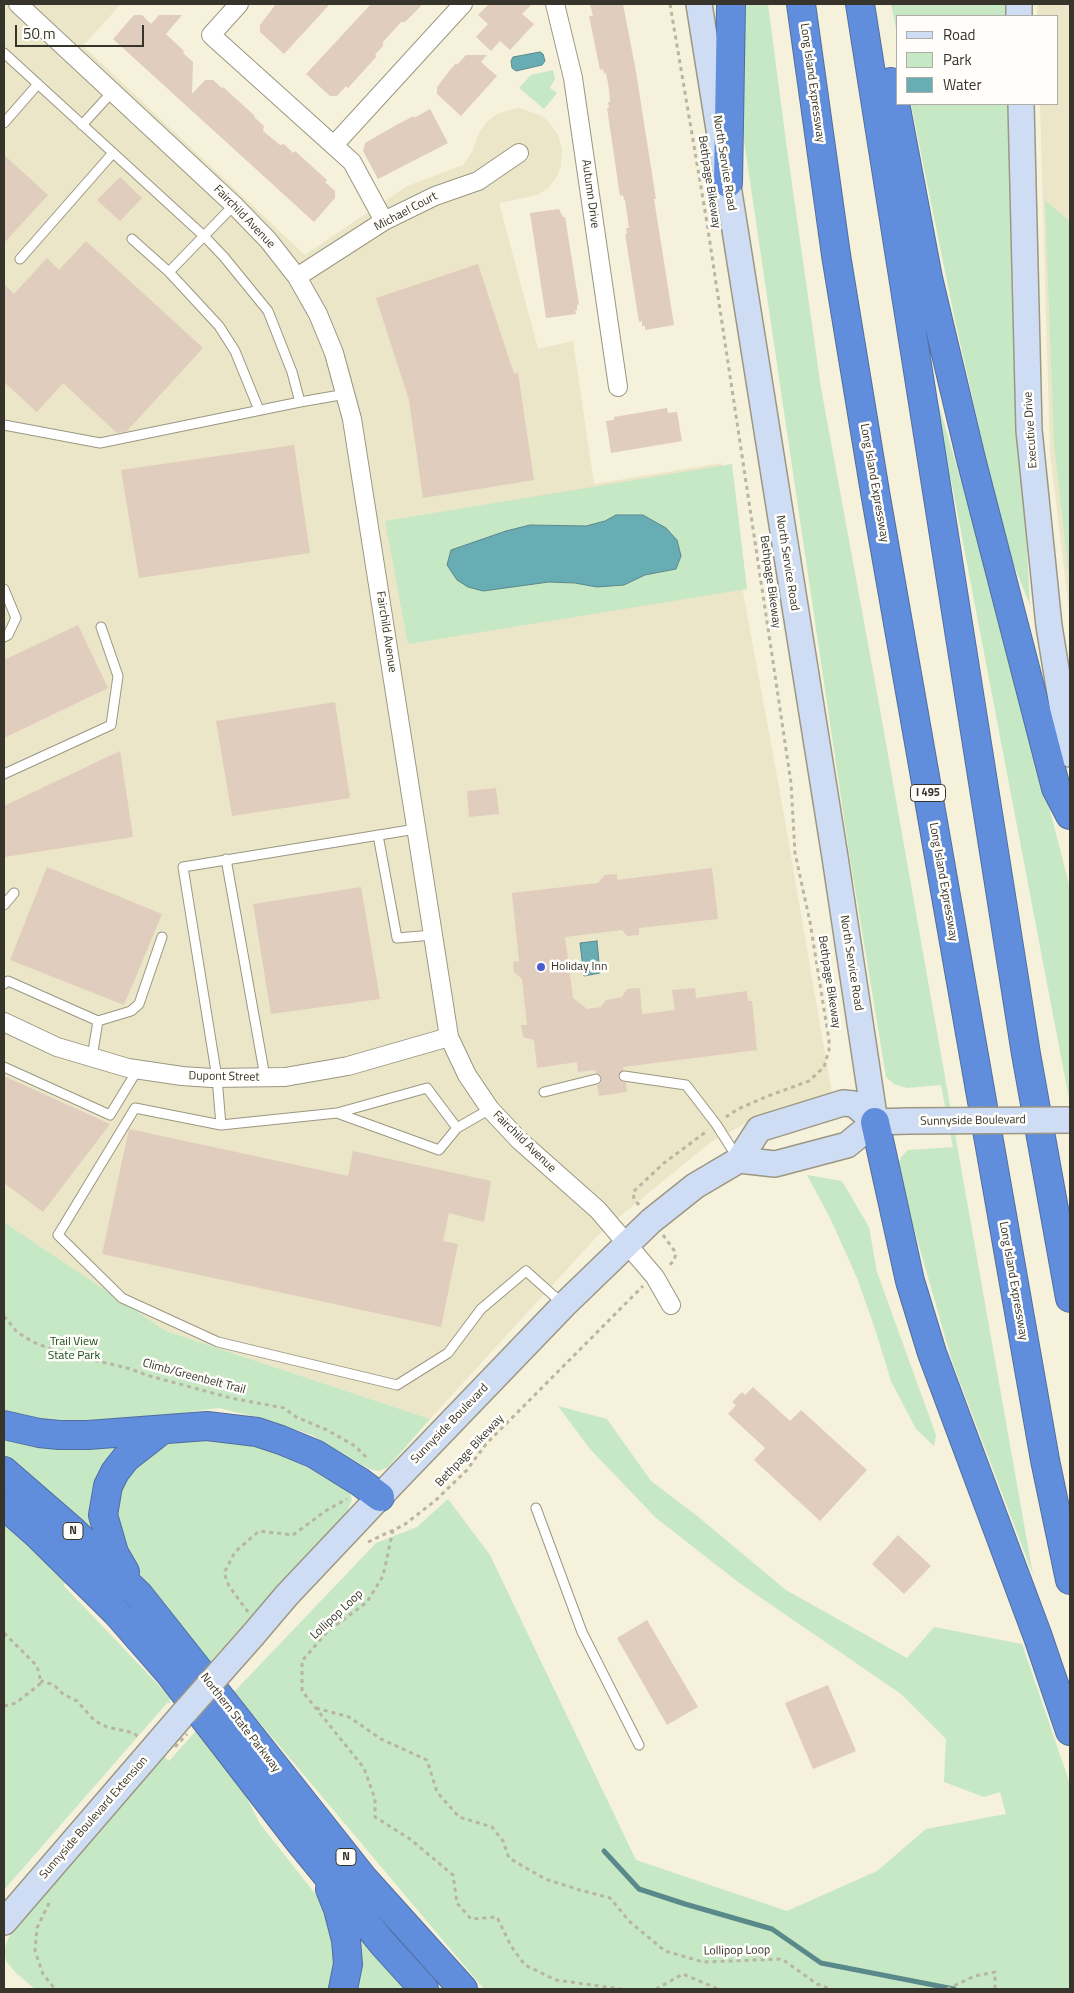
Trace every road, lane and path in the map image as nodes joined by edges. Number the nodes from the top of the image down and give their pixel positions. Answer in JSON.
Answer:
{"nodes":[{"id":1,"x":18,"y":4,"type":"edge"},
{"id":2,"x":239,"y":4,"type":"edge"},
{"id":3,"x":463,"y":4,"type":"edge"},
{"id":4,"x":554,"y":4,"type":"edge"},
{"id":5,"x":670,"y":4,"type":"edge"},
{"id":6,"x":731,"y":4,"type":"edge"},
{"id":7,"x":801,"y":4,"type":"edge"},
{"id":8,"x":860,"y":4,"type":"edge"},
{"id":9,"x":876,"y":4,"type":"edge"},
{"id":10,"x":698,"y":9,"type":"edge"},
{"id":11,"x":4,"y":53,"type":"edge"},
{"id":12,"x":38,"y":84,"type":"junction"},
{"id":13,"x":113,"y":91,"type":"junction"},
{"id":14,"x":1020,"y":105,"type":"edge"},
{"id":15,"x":4,"y":123,"type":"edge"},
{"id":16,"x":82,"y":125,"type":"junction"},
{"id":17,"x":334,"y":144,"type":"junction"},
{"id":18,"x":519,"y":153,"type":"dead end"},
{"id":19,"x":112,"y":154,"type":"junction"},
{"id":20,"x":728,"y":184,"type":"junction"},
{"id":21,"x":234,"y":205,"type":"junction"},
{"id":22,"x":384,"y":221,"type":"junction"},
{"id":23,"x":204,"y":237,"type":"junction"},
{"id":24,"x":132,"y":239,"type":"dead end"},
{"id":25,"x":20,"y":259,"type":"dead end"},
{"id":26,"x":169,"y":272,"type":"junction"},
{"id":27,"x":297,"y":277,"type":"junction"},
{"id":28,"x":618,"y":387,"type":"dead end"},
{"id":29,"x":346,"y":394,"type":"junction"},
{"id":30,"x":300,"y":402,"type":"junction"},
{"id":31,"x":259,"y":410,"type":"junction"},
{"id":32,"x":4,"y":425,"type":"edge"},
{"id":33,"x":4,"y":589,"type":"edge"},
{"id":34,"x":101,"y":627,"type":"dead end"},
{"id":35,"x":4,"y":637,"type":"edge"},
{"id":36,"x":1066,"y":704,"type":"edge"},
{"id":37,"x":1070,"y":754,"type":"edge"},
{"id":38,"x":4,"y":774,"type":"edge"},
{"id":39,"x":1070,"y":815,"type":"edge"},
{"id":40,"x":416,"y":829,"type":"junction"},
{"id":41,"x":378,"y":835,"type":"junction"},
{"id":42,"x":226,"y":859,"type":"junction"},
{"id":43,"x":14,"y":893,"type":"dead end"},
{"id":44,"x":4,"y":905,"type":"edge"},
{"id":45,"x":433,"y":935,"type":"junction"},
{"id":46,"x":162,"y":937,"type":"dead end"},
{"id":47,"x":4,"y":984,"type":"edge"},
{"id":48,"x":98,"y":1021,"type":"junction"},
{"id":49,"x":4,"y":1022,"type":"edge"},
{"id":50,"x":449,"y":1037,"type":"junction"},
{"id":51,"x":92,"y":1057,"type":"junction"},
{"id":52,"x":4,"y":1067,"type":"edge"},
{"id":53,"x":138,"y":1069,"type":"junction"},
{"id":54,"x":624,"y":1076,"type":"dead end"},
{"id":55,"x":265,"y":1077,"type":"junction"},
{"id":56,"x":217,"y":1078,"type":"junction"},
{"id":57,"x":596,"y":1079,"type":"dead end"},
{"id":58,"x":544,"y":1092,"type":"dead end"},
{"id":59,"x":490,"y":1109,"type":"junction"},
{"id":60,"x":738,"y":1109,"type":"dead end"},
{"id":61,"x":337,"y":1113,"type":"junction"},
{"id":62,"x":1070,"y":1120,"type":"edge"},
{"id":63,"x":875,"y":1122,"type":"junction"},
{"id":64,"x":221,"y":1125,"type":"junction"},
{"id":65,"x":457,"y":1128,"type":"junction"},
{"id":66,"x":698,"y":1136,"type":"dead end"},
{"id":67,"x":739,"y":1160,"type":"junction"},
{"id":68,"x":1050,"y":1182,"type":"junction"},
{"id":69,"x":634,"y":1199,"type":"dead end"},
{"id":70,"x":1070,"y":1219,"type":"edge"},
{"id":71,"x":668,"y":1241,"type":"dead end"},
{"id":72,"x":628,"y":1244,"type":"junction"},
{"id":73,"x":668,"y":1266,"type":"dead end"},
{"id":74,"x":634,"y":1294,"type":"dead end"},
{"id":75,"x":1070,"y":1298,"type":"edge"},
{"id":76,"x":564,"y":1305,"type":"junction"},
{"id":77,"x":671,"y":1305,"type":"dead end"},
{"id":78,"x":4,"y":1316,"type":"edge"},
{"id":79,"x":4,"y":1425,"type":"edge"},
{"id":80,"x":162,"y":1430,"type":"junction"},
{"id":81,"x":366,"y":1463,"type":"dead end"},
{"id":82,"x":4,"y":1471,"type":"edge"},
{"id":83,"x":380,"y":1497,"type":"junction"},
{"id":84,"x":350,"y":1498,"type":"dead end"},
{"id":85,"x":4,"y":1505,"type":"edge"},
{"id":86,"x":536,"y":1508,"type":"dead end"},
{"id":87,"x":393,"y":1530,"type":"junction"},
{"id":88,"x":364,"y":1546,"type":"dead end"},
{"id":89,"x":1070,"y":1580,"type":"edge"},
{"id":90,"x":138,"y":1595,"type":"junction"},
{"id":91,"x":252,"y":1626,"type":"junction"},
{"id":92,"x":4,"y":1633,"type":"edge"},
{"id":93,"x":41,"y":1682,"type":"junction"},
{"id":94,"x":4,"y":1706,"type":"edge"},
{"id":95,"x":315,"y":1708,"type":"junction"},
{"id":96,"x":184,"y":1713,"type":"joint"},
{"id":97,"x":1070,"y":1732,"type":"edge"},
{"id":98,"x":143,"y":1742,"type":"dead end"},
{"id":99,"x":639,"y":1745,"type":"dead end"},
{"id":100,"x":175,"y":1747,"type":"dead end"},
{"id":101,"x":171,"y":1753,"type":"dead end"},
{"id":102,"x":317,"y":1863,"type":"junction"},
{"id":103,"x":50,"y":1901,"type":"dead end"},
{"id":104,"x":4,"y":1922,"type":"edge"},
{"id":105,"x":56,"y":1989,"type":"edge"},
{"id":106,"x":343,"y":1989,"type":"edge"},
{"id":107,"x":424,"y":1989,"type":"edge"},
{"id":108,"x":463,"y":1989,"type":"edge"},
{"id":109,"x":621,"y":1989,"type":"edge"},
{"id":110,"x":656,"y":1989,"type":"edge"},
{"id":111,"x":718,"y":1989,"type":"edge"},
{"id":112,"x":831,"y":1989,"type":"edge"},
{"id":113,"x":947,"y":1989,"type":"edge"},
{"id":114,"x":995,"y":1989,"type":"edge"}],
"edges":[{"from":1,"to":13,"type":"street","name":"Fairchild Avenue"},
{"from":2,"to":17,"type":"street"},
{"from":3,"to":17,"type":"street"},
{"from":4,"to":28,"type":"street","name":"Autumn Drive"},
{"from":5,"to":60,"type":"path","name":"Bethpage Bikeway"},
{"from":6,"to":20,"type":"highway"},
{"from":7,"to":89,"type":"highway","name":"Long Island Expressway","number":"I 495"},
{"from":8,"to":68,"type":"highway"},
{"from":9,"to":39,"type":"highway"},
{"from":10,"to":20,"type":"main road","name":"North Service Road"},
{"from":11,"to":12,"type":"lane"},
{"from":12,"to":15,"type":"lane"},
{"from":12,"to":16,"type":"lane"},
{"from":13,"to":16,"type":"lane"},
{"from":13,"to":21,"type":"street","name":"Fairchild Avenue"},
{"from":14,"to":36,"type":"main road","name":"Executive Drive"},
{"from":16,"to":19,"type":"lane"},
{"from":17,"to":22,"type":"street"},
{"from":18,"to":22,"type":"street","name":"Michael Court"},
{"from":19,"to":23,"type":"lane"},
{"from":19,"to":25,"type":"lane"},
{"from":20,"to":63,"type":"main road","name":"North Service Road"},
{"from":21,"to":23,"type":"lane"},
{"from":21,"to":27,"type":"street","name":"Fairchild Avenue"},
{"from":22,"to":27,"type":"street","name":"Michael Court"},
{"from":23,"to":26,"type":"lane"},
{"from":23,"to":30,"type":"lane"},
{"from":24,"to":26,"type":"lane"},
{"from":26,"to":31,"type":"lane"},
{"from":27,"to":29,"type":"street","name":"Fairchild Avenue"},
{"from":29,"to":30,"type":"lane"},
{"from":29,"to":40,"type":"street","name":"Fairchild Avenue"},
{"from":30,"to":31,"type":"lane"},
{"from":31,"to":32,"type":"lane"},
{"from":33,"to":35,"type":"lane"},
{"from":34,"to":38,"type":"lane"},
{"from":36,"to":37,"type":"main road","name":"Executive Drive"},
{"from":40,"to":41,"type":"lane"},
{"from":40,"to":45,"type":"street","name":"Fairchild Avenue"},
{"from":41,"to":42,"type":"lane"},
{"from":41,"to":45,"type":"lane"},
{"from":42,"to":55,"type":"lane"},
{"from":42,"to":56,"type":"lane"},
{"from":43,"to":44,"type":"lane"},
{"from":45,"to":50,"type":"street","name":"Fairchild Avenue"},
{"from":46,"to":48,"type":"lane"},
{"from":47,"to":48,"type":"lane"},
{"from":48,"to":51,"type":"lane"},
{"from":49,"to":51,"type":"street","name":"Dupont Street"},
{"from":50,"to":55,"type":"street","name":"Dupont Street"},
{"from":50,"to":59,"type":"street","name":"Fairchild Avenue"},
{"from":51,"to":53,"type":"street","name":"Dupont Street"},
{"from":52,"to":53,"type":"lane"},
{"from":53,"to":56,"type":"street","name":"Dupont Street"},
{"from":54,"to":67,"type":"lane"},
{"from":55,"to":56,"type":"street","name":"Dupont Street"},
{"from":56,"to":64,"type":"lane"},
{"from":57,"to":58,"type":"lane"},
{"from":59,"to":65,"type":"lane"},
{"from":59,"to":72,"type":"street","name":"Fairchild Avenue"},
{"from":61,"to":64,"type":"lane"},
{"from":61,"to":65,"type":"lane"},
{"from":61,"to":65,"type":"lane"},
{"from":62,"to":63,"type":"main road","name":"Sunnyside Boulevard","bridge":true},
{"from":63,"to":67,"type":"main road"},
{"from":63,"to":67,"type":"main road","name":"Sunnyside Boulevard"},
{"from":63,"to":97,"type":"highway"},
{"from":64,"to":76,"type":"lane"},
{"from":66,"to":69,"type":"path"},
{"from":67,"to":72,"type":"main road","name":"Sunnyside Boulevard"},
{"from":68,"to":70,"type":"highway"},
{"from":68,"to":75,"type":"highway"},
{"from":71,"to":73,"type":"path"},
{"from":72,"to":76,"type":"main road","name":"Sunnyside Boulevard"},
{"from":72,"to":77,"type":"street","name":"Fairchild Avenue"},
{"from":74,"to":87,"type":"path","name":"Bethpage Bikeway"},
{"from":76,"to":83,"type":"main road","name":"Sunnyside Boulevard"},
{"from":78,"to":81,"type":"path","name":"Climb/Greenbelt Trail"},
{"from":79,"to":80,"type":"highway"},
{"from":80,"to":83,"type":"highway"},
{"from":80,"to":90,"type":"highway"},
{"from":82,"to":90,"type":"highway","name":"Northern State Parkway","number":"N"},
{"from":83,"to":91,"type":"main road","name":"Sunnyside Boulevard"},
{"from":84,"to":91,"type":"path"},
{"from":85,"to":102,"type":"highway","name":"Northern State Parkway","number":"N"},
{"from":86,"to":99,"type":"lane"},
{"from":87,"to":88,"type":"path","name":"Bethpage Bikeway"},
{"from":87,"to":95,"type":"path","name":"Lollipop Loop"},
{"from":90,"to":108,"type":"highway","name":"Northern State Parkway","number":"N"},
{"from":91,"to":96,"type":"main road","name":"Sunnyside Boulevard","bridge":true},
{"from":92,"to":93,"type":"path"},
{"from":93,"to":94,"type":"path"},
{"from":93,"to":98,"type":"path"},
{"from":95,"to":109,"type":"path","name":"Lollipop Loop"},
{"from":95,"to":112,"type":"path","name":"Lollipop Loop"},
{"from":96,"to":104,"type":"main road","name":"Sunnyside Boulevard Extension"},
{"from":100,"to":101,"type":"path"},
{"from":102,"to":106,"type":"highway"},
{"from":102,"to":107,"type":"highway","name":"Northern State Parkway","number":"N"},
{"from":103,"to":105,"type":"path"},
{"from":110,"to":111,"type":"path"},
{"from":113,"to":114,"type":"path"}]}
